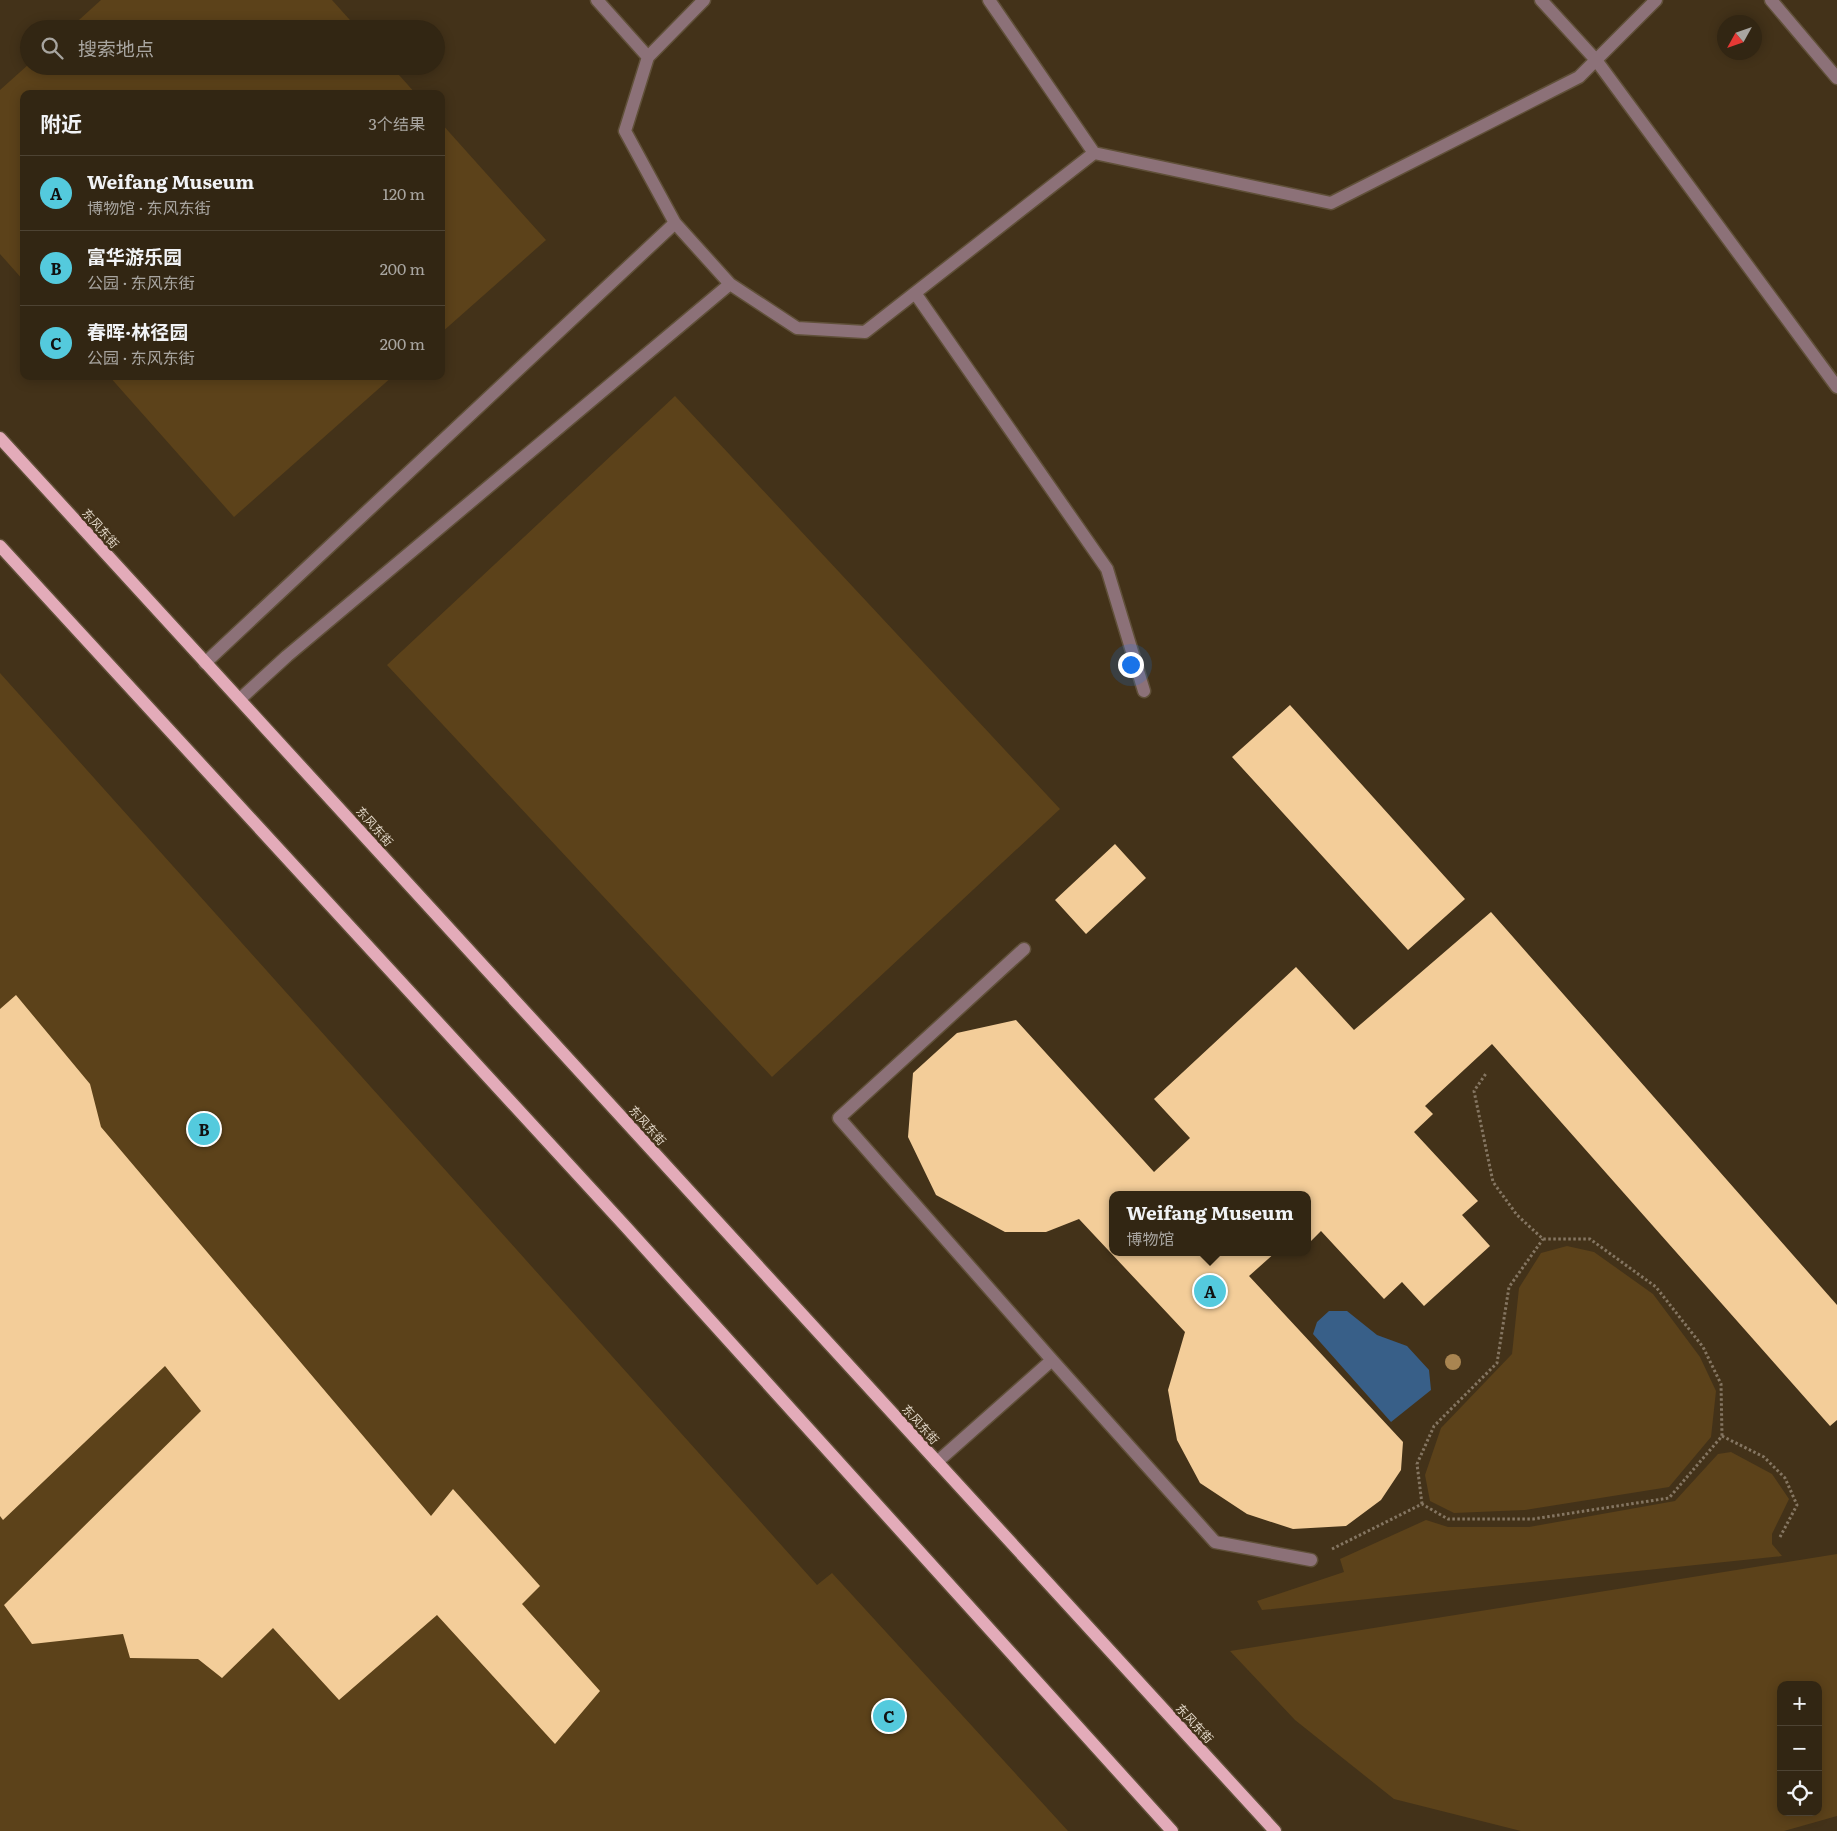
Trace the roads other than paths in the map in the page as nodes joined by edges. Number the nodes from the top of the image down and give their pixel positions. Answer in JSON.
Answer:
{"nodes":[{"id":1,"x":597,"y":0,"type":"edge"},
{"id":2,"x":704,"y":0,"type":"edge"},
{"id":3,"x":989,"y":0,"type":"edge"},
{"id":4,"x":1541,"y":0,"type":"edge"},
{"id":5,"x":1656,"y":0,"type":"edge"},
{"id":6,"x":1771,"y":0,"type":"edge"},
{"id":7,"x":648,"y":57,"type":"junction"},
{"id":8,"x":1596,"y":60,"type":"junction"},
{"id":9,"x":1837,"y":78,"type":"edge"},
{"id":10,"x":1094,"y":153,"type":"junction"},
{"id":11,"x":675,"y":223,"type":"junction"},
{"id":12,"x":730,"y":284,"type":"junction"},
{"id":13,"x":915,"y":293,"type":"junction"},
{"id":14,"x":1837,"y":387,"type":"edge"},
{"id":15,"x":0,"y":438,"type":"edge"},
{"id":16,"x":0,"y":546,"type":"edge"},
{"id":17,"x":205,"y":663,"type":"junction"},
{"id":18,"x":1144,"y":691,"type":"dead end"},
{"id":19,"x":240,"y":699,"type":"junction"},
{"id":20,"x":1024,"y":949,"type":"dead end"},
{"id":21,"x":1052,"y":1360,"type":"junction"},
{"id":22,"x":937,"y":1462,"type":"junction"},
{"id":23,"x":1311,"y":1560,"type":"road end"},
{"id":24,"x":1172,"y":1831,"type":"edge"},
{"id":25,"x":1275,"y":1831,"type":"edge"}],
"edges":[{"from":1,"to":7,"type":"street"},
{"from":2,"to":7,"type":"street"},
{"from":3,"to":10,"type":"street"},
{"from":4,"to":8,"type":"street"},
{"from":5,"to":8,"type":"street"},
{"from":6,"to":9,"type":"street"},
{"from":7,"to":11,"type":"street"},
{"from":8,"to":10,"type":"street"},
{"from":8,"to":14,"type":"street"},
{"from":10,"to":13,"type":"street"},
{"from":11,"to":12,"type":"street"},
{"from":11,"to":17,"type":"street"},
{"from":12,"to":13,"type":"street"},
{"from":12,"to":19,"type":"street"},
{"from":13,"to":18,"type":"street"},
{"from":15,"to":17,"type":"main road","name":"东风东街"},
{"from":16,"to":24,"type":"main road"},
{"from":17,"to":19,"type":"main road","name":"东风东街"},
{"from":19,"to":22,"type":"main road","name":"东风东街"},
{"from":20,"to":21,"type":"street"},
{"from":21,"to":22,"type":"street"},
{"from":21,"to":23,"type":"street"},
{"from":22,"to":25,"type":"main road","name":"东风东街"}]}
